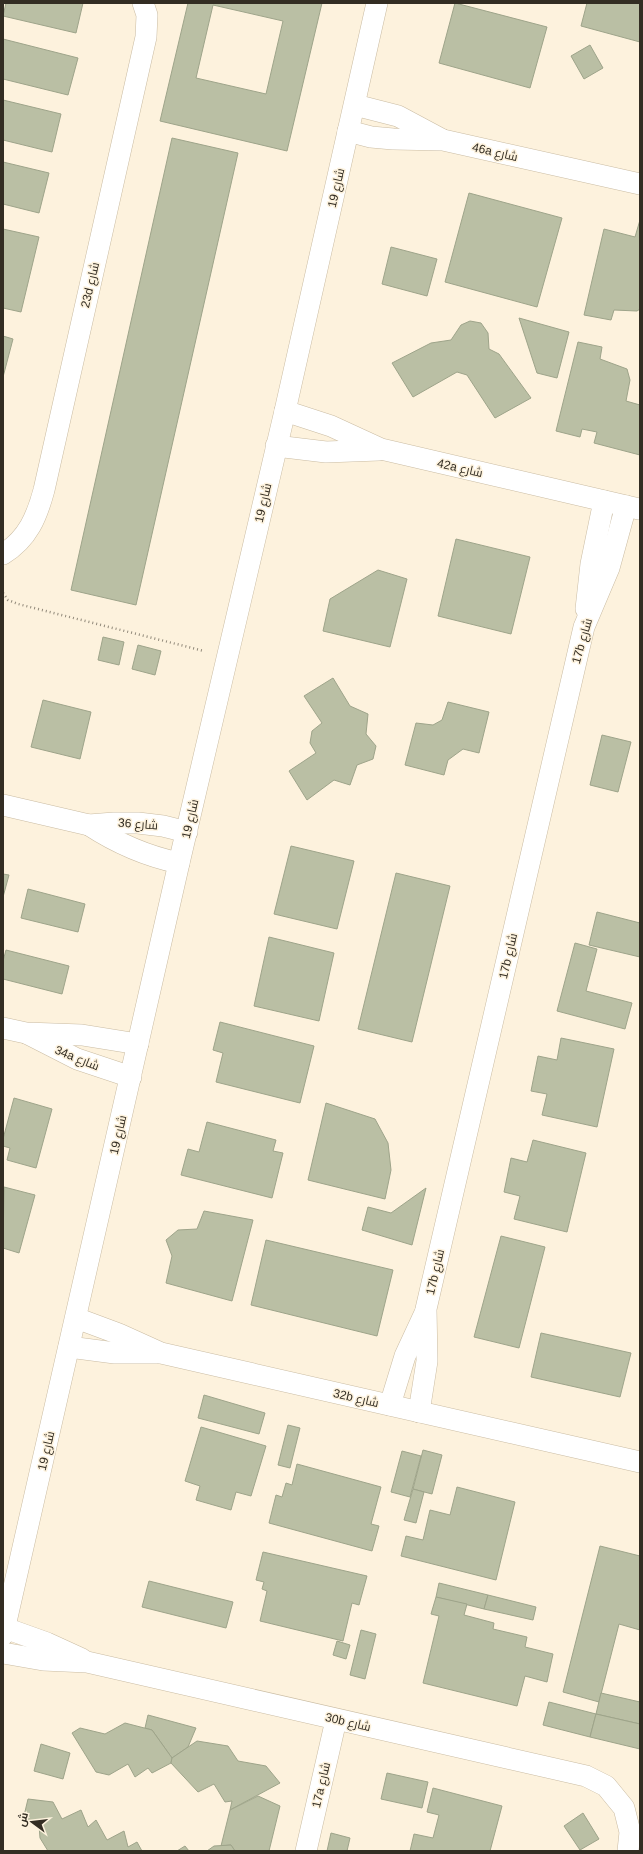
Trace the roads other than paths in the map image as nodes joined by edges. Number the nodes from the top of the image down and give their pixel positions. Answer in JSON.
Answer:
{"nodes":[{"id":1,"x":144,"y":3,"type":"edge"},
{"id":2,"x":377,"y":3,"type":"edge"},
{"id":3,"x":354,"y":105,"type":"junction"},
{"id":4,"x":348,"y":131,"type":"junction"},
{"id":5,"x":443,"y":140,"type":"junction"},
{"id":6,"x":640,"y":184,"type":"edge"},
{"id":7,"x":285,"y":411,"type":"junction"},
{"id":8,"x":276,"y":446,"type":"junction"},
{"id":9,"x":381,"y":450,"type":"junction"},
{"id":10,"x":604,"y":501,"type":"junction"},
{"id":11,"x":633,"y":508,"type":"edge"},
{"id":12,"x":3,"y":554,"type":"edge"},
{"id":13,"x":584,"y":627,"type":"junction"},
{"id":14,"x":3,"y":805,"type":"edge"},
{"id":15,"x":89,"y":825,"type":"junction"},
{"id":16,"x":187,"y":832,"type":"junction"},
{"id":17,"x":179,"y":863,"type":"junction"},
{"id":18,"x":3,"y":1028,"type":"edge"},
{"id":19,"x":26,"y":1033,"type":"junction"},
{"id":20,"x":138,"y":1044,"type":"junction"},
{"id":21,"x":131,"y":1077,"type":"junction"},
{"id":22,"x":426,"y":1309,"type":"junction"},
{"id":23,"x":76,"y":1318,"type":"junction"},
{"id":24,"x":69,"y":1347,"type":"junction"},
{"id":25,"x":161,"y":1352,"type":"junction"},
{"id":26,"x":390,"y":1405,"type":"junction"},
{"id":27,"x":419,"y":1412,"type":"junction"},
{"id":28,"x":640,"y":1462,"type":"edge"},
{"id":29,"x":4,"y":1632,"type":"edge"},
{"id":30,"x":3,"y":1653,"type":"edge"},
{"id":31,"x":87,"y":1662,"type":"junction"},
{"id":32,"x":336,"y":1720,"type":"junction"},
{"id":33,"x":306,"y":1851,"type":"edge"},
{"id":34,"x":628,"y":1851,"type":"edge"}],
"edges":[{"from":1,"to":12,"type":"street","name":"23d شارع"},
{"from":2,"to":3,"type":"street","name":"شارع 19"},
{"from":3,"to":4,"type":"street","name":"شارع 19"},
{"from":3,"to":5,"type":"street"},
{"from":4,"to":5,"type":"street","name":"46a شارع"},
{"from":4,"to":7,"type":"street","name":"شارع 19"},
{"from":5,"to":6,"type":"street","name":"46a شارع"},
{"from":7,"to":8,"type":"street","name":"شارع 19"},
{"from":7,"to":9,"type":"street","name":"42a شارع"},
{"from":8,"to":9,"type":"street"},
{"from":8,"to":16,"type":"street","name":"شارع 19"},
{"from":9,"to":10,"type":"street","name":"42a شارع"},
{"from":10,"to":11,"type":"street","name":"42a شارع"},
{"from":10,"to":13,"type":"street"},
{"from":11,"to":13,"type":"street","name":"17b شارع"},
{"from":13,"to":22,"type":"street","name":"17b شارع"},
{"from":14,"to":15,"type":"street","name":"شارع 36"},
{"from":15,"to":16,"type":"street","name":"شارع 36"},
{"from":15,"to":17,"type":"street","name":"شارع 36"},
{"from":16,"to":17,"type":"street","name":"شارع 19"},
{"from":17,"to":20,"type":"street","name":"شارع 19"},
{"from":18,"to":19,"type":"street","name":"34a شارع"},
{"from":19,"to":20,"type":"street","name":"34a شارع"},
{"from":19,"to":21,"type":"street","name":"34a شارع"},
{"from":20,"to":21,"type":"street","name":"شارع 19"},
{"from":21,"to":23,"type":"street","name":"شارع 19"},
{"from":22,"to":26,"type":"street"},
{"from":22,"to":27,"type":"street","name":"17b شارع"},
{"from":23,"to":24,"type":"street","name":"شارع 19"},
{"from":23,"to":25,"type":"street","name":"32b شارع"},
{"from":24,"to":25,"type":"street"},
{"from":24,"to":29,"type":"street","name":"شارع 19"},
{"from":25,"to":26,"type":"street","name":"32b شارع"},
{"from":26,"to":27,"type":"street","name":"32b شارع"},
{"from":27,"to":28,"type":"street","name":"32b شارع"},
{"from":29,"to":31,"type":"street"},
{"from":30,"to":31,"type":"street"},
{"from":31,"to":32,"type":"street","name":"30b شارع"},
{"from":32,"to":33,"type":"street","name":"17a شارع"},
{"from":32,"to":34,"type":"street","name":"30b شارع"}]}
